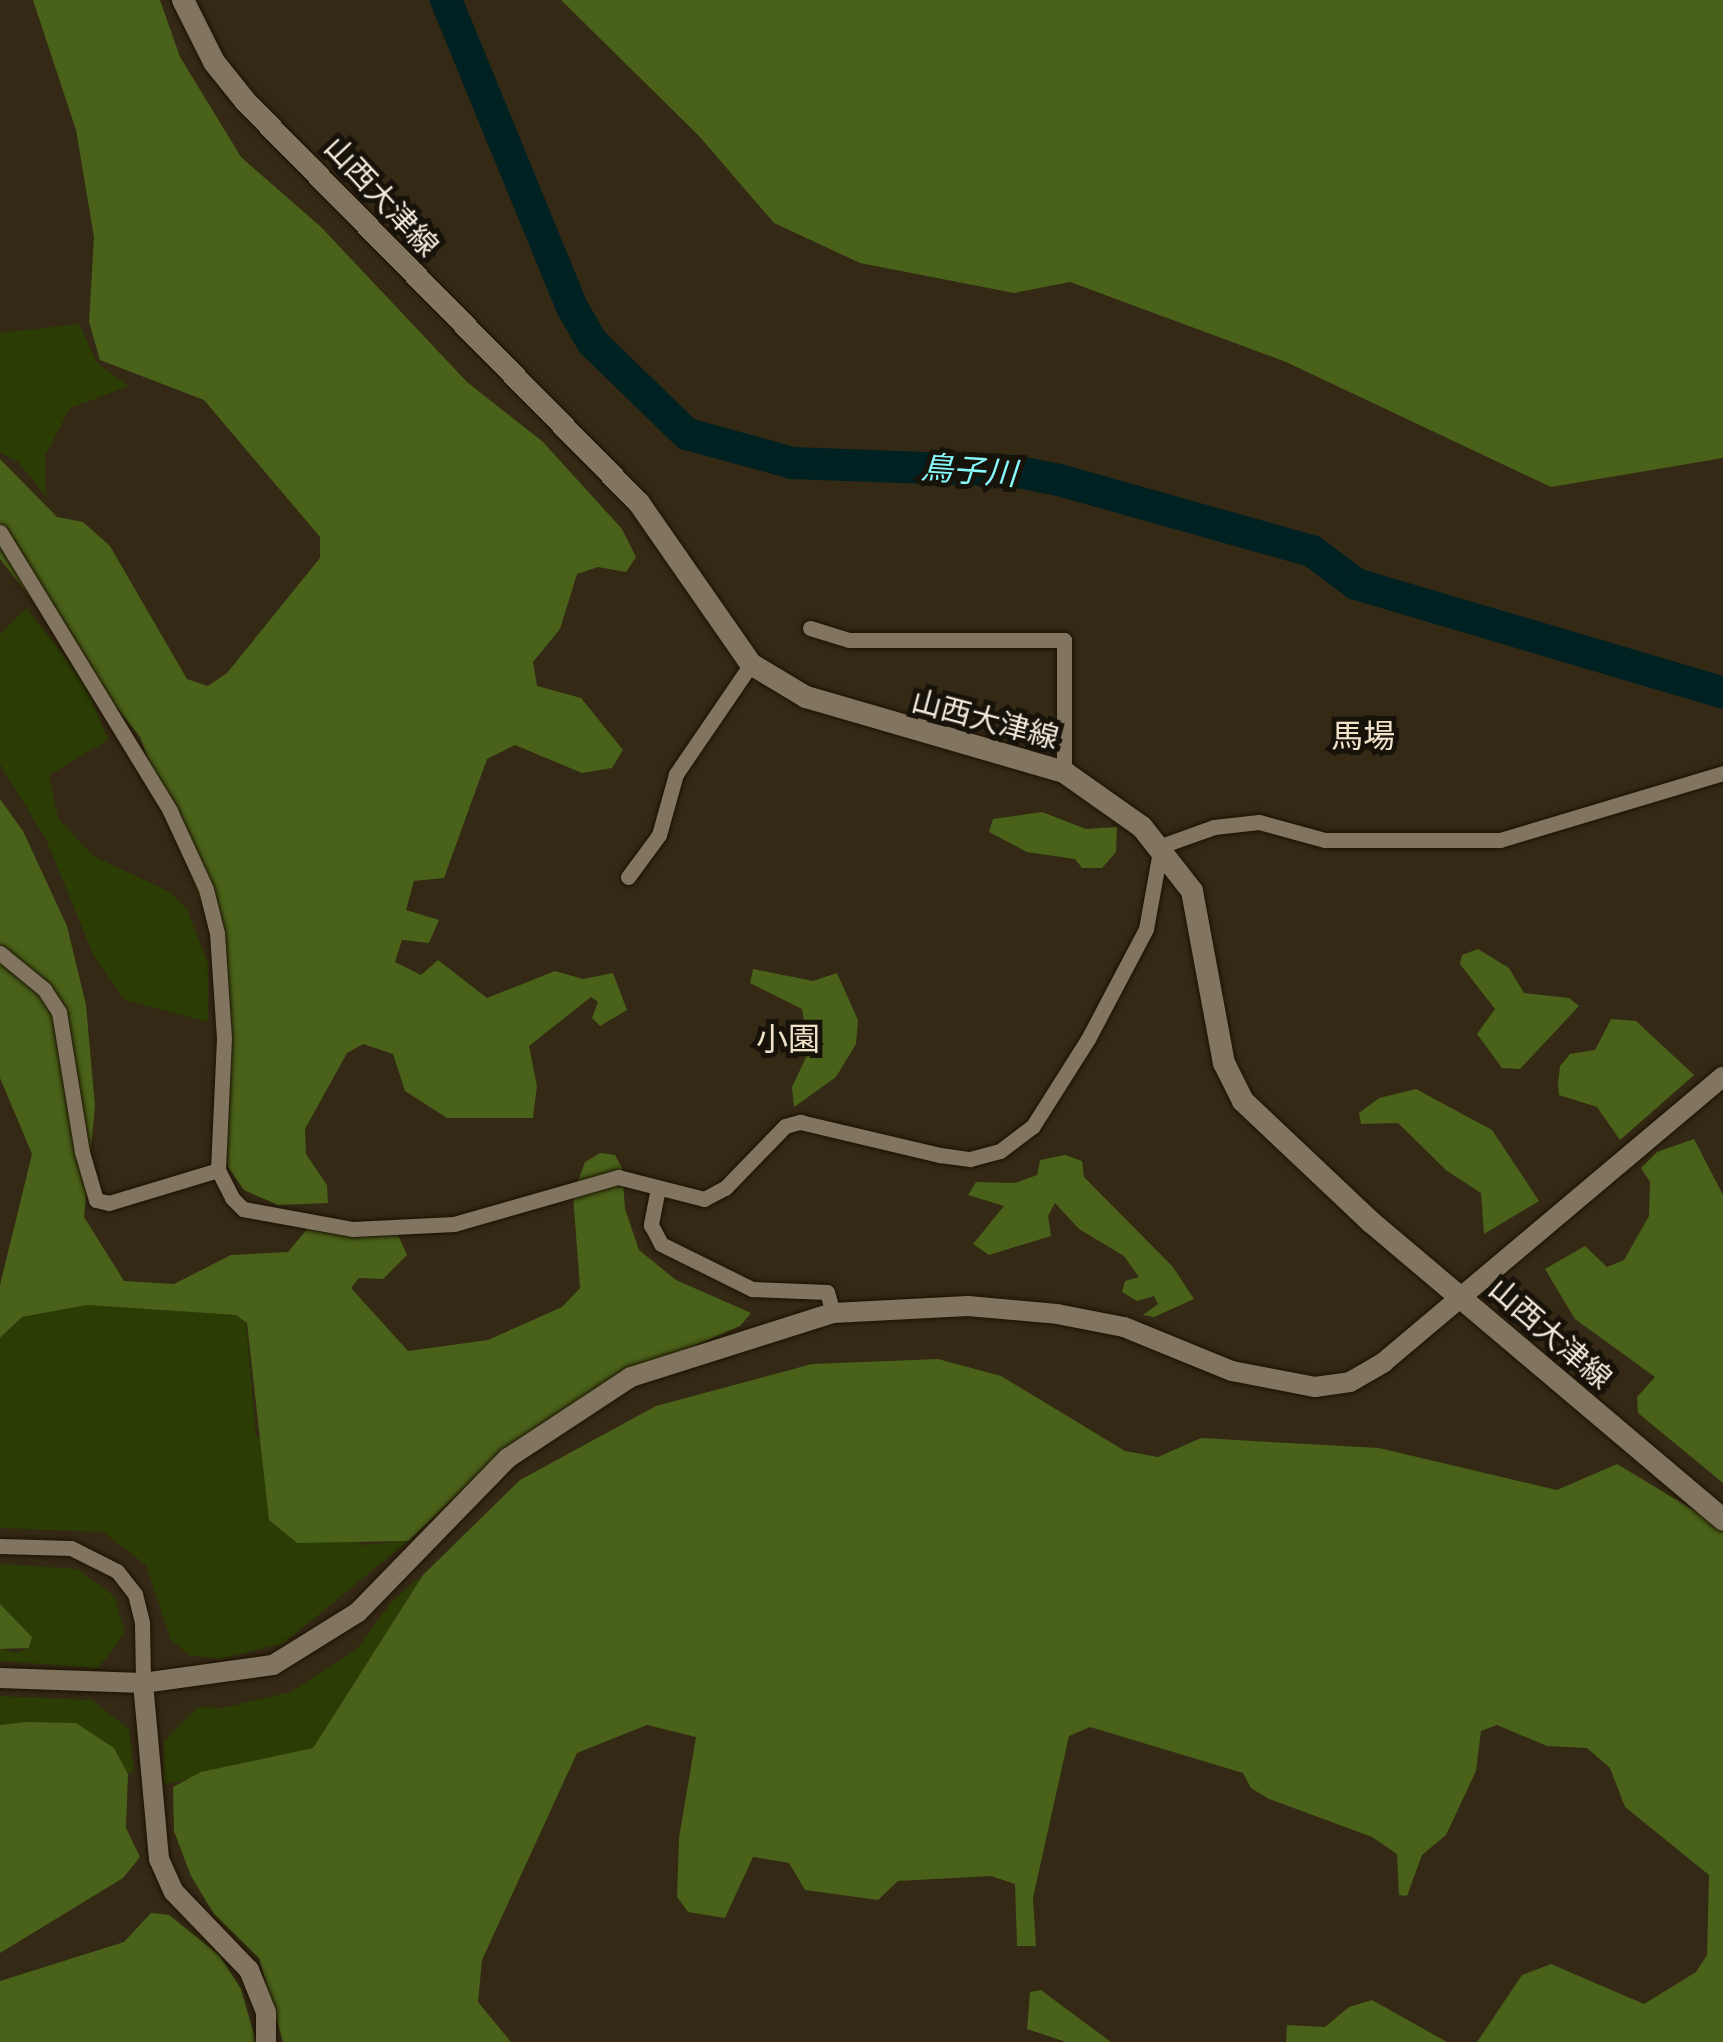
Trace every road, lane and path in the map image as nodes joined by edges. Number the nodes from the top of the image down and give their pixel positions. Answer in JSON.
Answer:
{"nodes":[{"id":1,"x":183,"y":0,"type":"edge"},
{"id":2,"x":0,"y":532,"type":"edge"},
{"id":3,"x":810,"y":628,"type":"dead end"},
{"id":4,"x":751,"y":664,"type":"junction"},
{"id":5,"x":1064,"y":772,"type":"junction"},
{"id":6,"x":1723,"y":773,"type":"edge"},
{"id":7,"x":1161,"y":846,"type":"junction"},
{"id":8,"x":628,"y":878,"type":"dead end"},
{"id":9,"x":0,"y":953,"type":"edge"},
{"id":10,"x":1723,"y":1076,"type":"edge"},
{"id":11,"x":218,"y":1170,"type":"junction"},
{"id":12,"x":658,"y":1188,"type":"junction"},
{"id":13,"x":1461,"y":1297,"type":"junction"},
{"id":14,"x":832,"y":1313,"type":"junction"},
{"id":15,"x":1723,"y":1519,"type":"edge"},
{"id":16,"x":0,"y":1546,"type":"edge"},
{"id":17,"x":0,"y":1678,"type":"edge"},
{"id":18,"x":144,"y":1683,"type":"junction"},
{"id":19,"x":266,"y":2042,"type":"edge"}],
"edges":[{"from":1,"to":4,"type":"main road","name":"山西大津線"},
{"from":2,"to":11,"type":"street"},
{"from":3,"to":5,"type":"street"},
{"from":4,"to":5,"type":"main road","name":"山西大津線"},
{"from":4,"to":8,"type":"street"},
{"from":5,"to":7,"type":"main road","name":"山西大津線"},
{"from":6,"to":7,"type":"street"},
{"from":7,"to":12,"type":"street"},
{"from":7,"to":13,"type":"main road","name":"山西大津線"},
{"from":9,"to":11,"type":"street"},
{"from":10,"to":13,"type":"street"},
{"from":11,"to":12,"type":"street"},
{"from":12,"to":14,"type":"street"},
{"from":13,"to":14,"type":"street"},
{"from":13,"to":15,"type":"main road","name":"山西大津線"},
{"from":14,"to":18,"type":"street"},
{"from":16,"to":18,"type":"street"},
{"from":17,"to":18,"type":"street"},
{"from":18,"to":19,"type":"street"}]}
